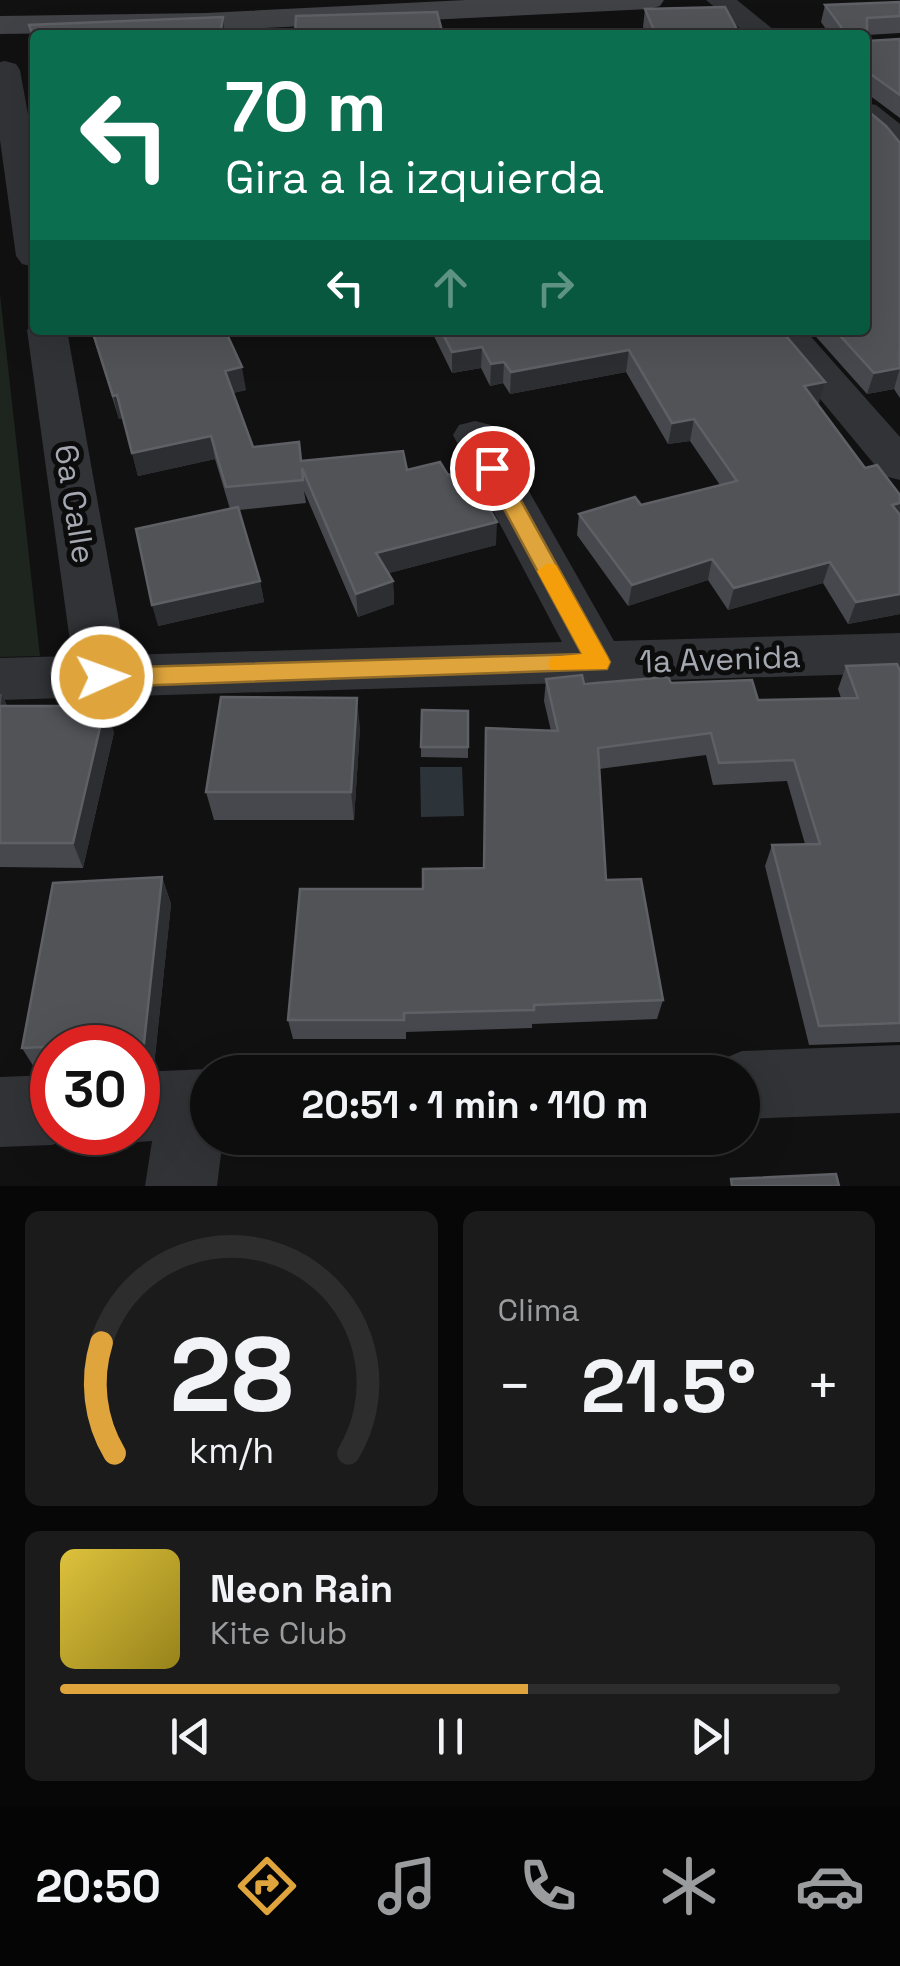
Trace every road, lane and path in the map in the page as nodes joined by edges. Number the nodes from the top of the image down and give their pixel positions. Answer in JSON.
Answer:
{"nodes":[{"id":1,"x":316,"y":0,"type":"edge"},
{"id":2,"x":386,"y":0,"type":"edge"},
{"id":3,"x":649,"y":0,"type":"edge"},
{"id":4,"x":720,"y":0,"type":"edge"},
{"id":5,"x":450,"y":10,"type":"junction"},
{"id":6,"x":273,"y":18,"type":"junction"},
{"id":7,"x":0,"y":25,"type":"edge"},
{"id":8,"x":759,"y":30,"type":"edge"},
{"id":9,"x":13,"y":70,"type":"edge"},
{"id":10,"x":870,"y":116,"type":"edge"},
{"id":11,"x":900,"y":140,"type":"edge"},
{"id":12,"x":30,"y":214,"type":"edge"},
{"id":13,"x":48,"y":335,"type":"edge"},
{"id":14,"x":787,"y":335,"type":"edge"},
{"id":15,"x":475,"y":436,"type":"dead end"},
{"id":16,"x":900,"y":466,"type":"edge"},
{"id":17,"x":900,"y":654,"type":"edge"},
{"id":18,"x":598,"y":662,"type":"junction"},
{"id":19,"x":102,"y":677,"type":"junction"},
{"id":20,"x":0,"y":679,"type":"edge"},
{"id":21,"x":900,"y":1080,"type":"edge"},
{"id":22,"x":760,"y":1084,"type":"edge"},
{"id":23,"x":179,"y":1105,"type":"edge"},
{"id":24,"x":30,"y":1111,"type":"edge"},
{"id":25,"x":0,"y":1112,"type":"edge"},
{"id":26,"x":181,"y":1186,"type":"edge"}],
"edges":[{"from":1,"to":6,"type":"main road"},
{"from":2,"to":5,"type":"main road"},
{"from":3,"to":5,"type":"main road"},
{"from":4,"to":8,"type":"street"},
{"from":5,"to":6,"type":"main road"},
{"from":6,"to":7,"type":"main road"},
{"from":9,"to":12,"type":"street"},
{"from":10,"to":11,"type":"street"},
{"from":13,"to":19,"type":"street","name":"6a Calle"},
{"from":14,"to":16,"type":"street"},
{"from":15,"to":18,"type":"street"},
{"from":17,"to":18,"type":"street","name":"1a Avenida"},
{"from":18,"to":19,"type":"street","name":"1a Avenida"},
{"from":19,"to":20,"type":"street","name":"1a Avenida"},
{"from":21,"to":22,"type":"street"},
{"from":23,"to":26,"type":"street"},
{"from":24,"to":25,"type":"street"}]}
